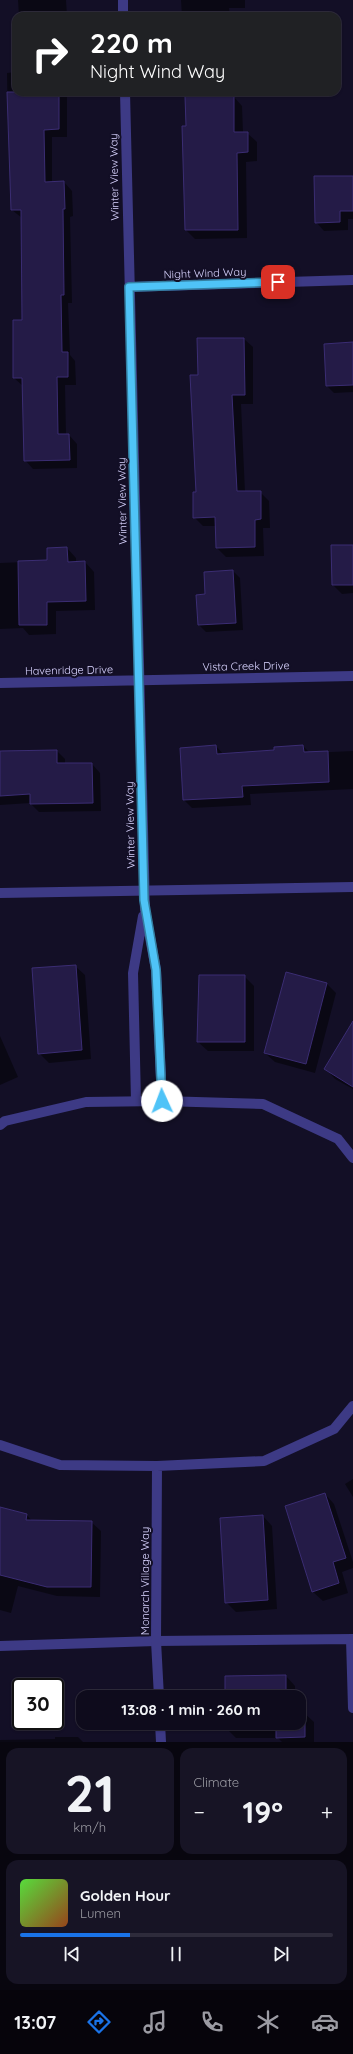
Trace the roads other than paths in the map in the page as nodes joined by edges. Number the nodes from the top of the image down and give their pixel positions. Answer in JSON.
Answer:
{"nodes":[{"id":1,"x":122,"y":0,"type":"edge"},
{"id":2,"x":123,"y":12,"type":"edge"},
{"id":3,"x":125,"y":96,"type":"edge"},
{"id":4,"x":353,"y":280,"type":"edge"},
{"id":5,"x":129,"y":287,"type":"junction"},
{"id":6,"x":353,"y":676,"type":"edge"},
{"id":7,"x":139,"y":681,"type":"junction"},
{"id":8,"x":0,"y":683,"type":"edge"},
{"id":9,"x":353,"y":887,"type":"edge"},
{"id":10,"x":144,"y":891,"type":"junction"},
{"id":11,"x":0,"y":893,"type":"edge"},
{"id":12,"x":145,"y":910,"type":"junction"},
{"id":13,"x":136,"y":1101,"type":"junction"},
{"id":14,"x":162,"y":1101,"type":"junction"},
{"id":15,"x":0,"y":1125,"type":"edge"},
{"id":16,"x":353,"y":1158,"type":"edge"},
{"id":17,"x":353,"y":1406,"type":"edge"},
{"id":18,"x":0,"y":1445,"type":"edge"},
{"id":19,"x":157,"y":1466,"type":"junction"},
{"id":20,"x":352,"y":1639,"type":"edge"},
{"id":21,"x":156,"y":1641,"type":"junction"},
{"id":22,"x":0,"y":1646,"type":"edge"},
{"id":23,"x":159,"y":1690,"type":"edge"},
{"id":24,"x":353,"y":1708,"type":"edge"},
{"id":25,"x":160,"y":1730,"type":"edge"},
{"id":26,"x":161,"y":1742,"type":"edge"}],
"edges":[{"from":1,"to":2,"type":"street"},
{"from":3,"to":5,"type":"street","name":"Winter View Way"},
{"from":4,"to":5,"type":"street","name":"Night Wind Way"},
{"from":5,"to":7,"type":"street","name":"Winter View Way"},
{"from":6,"to":7,"type":"street","name":"Vista Creek Drive"},
{"from":7,"to":8,"type":"street","name":"Havenridge Drive"},
{"from":7,"to":10,"type":"street","name":"Winter View Way"},
{"from":9,"to":10,"type":"street"},
{"from":10,"to":11,"type":"street"},
{"from":10,"to":12,"type":"street","name":"Winter View Way"},
{"from":12,"to":13,"type":"street","name":"Winter View Way"},
{"from":12,"to":14,"type":"street","name":"Winter View Way"},
{"from":13,"to":14,"type":"street"},
{"from":13,"to":15,"type":"street"},
{"from":14,"to":16,"type":"street"},
{"from":17,"to":19,"type":"street"},
{"from":18,"to":19,"type":"street"},
{"from":19,"to":21,"type":"street","name":"Monarch Village Way"},
{"from":20,"to":21,"type":"street"},
{"from":20,"to":24,"type":"street"},
{"from":21,"to":22,"type":"street"},
{"from":21,"to":23,"type":"street","name":"Monarch Village Way"},
{"from":25,"to":26,"type":"street"}]}
